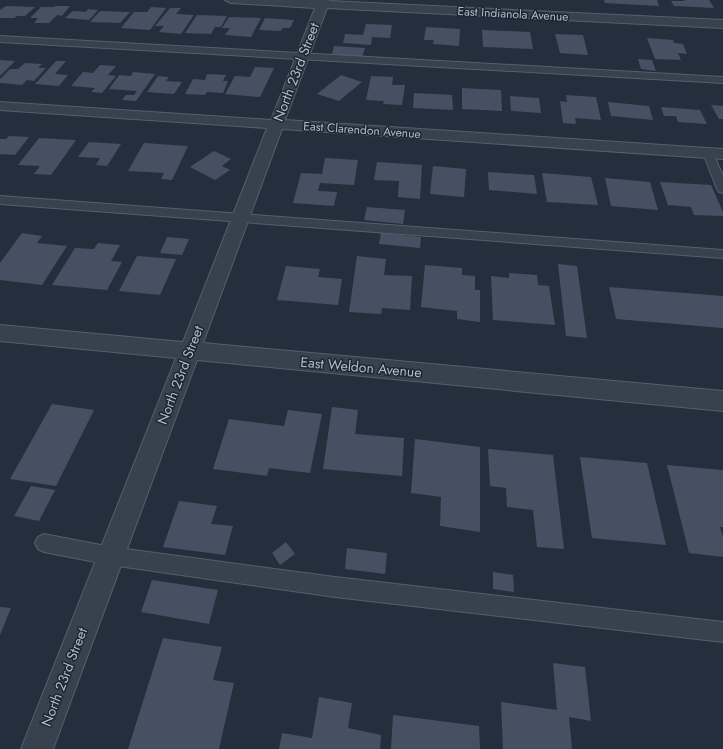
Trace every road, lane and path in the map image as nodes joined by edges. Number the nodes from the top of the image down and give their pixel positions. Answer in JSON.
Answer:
{"nodes":[{"id":1,"x":231,"y":0,"type":"edge"},
{"id":2,"x":323,"y":2,"type":"edge"},
{"id":3,"x":723,"y":24,"type":"edge"},
{"id":4,"x":0,"y":39,"type":"edge"},
{"id":5,"x":302,"y":56,"type":"junction"},
{"id":6,"x":723,"y":80,"type":"edge"},
{"id":7,"x":0,"y":106,"type":"edge"},
{"id":8,"x":276,"y":124,"type":"junction"},
{"id":9,"x":716,"y":154,"type":"edge"},
{"id":10,"x":723,"y":189,"type":"edge"},
{"id":11,"x":0,"y":200,"type":"edge"},
{"id":12,"x":241,"y":217,"type":"junction"},
{"id":13,"x":723,"y":254,"type":"edge"},
{"id":14,"x":0,"y":333,"type":"edge"},
{"id":15,"x":189,"y":352,"type":"junction"},
{"id":16,"x":723,"y":401,"type":"edge"},
{"id":17,"x":44,"y":543,"type":"dead end"},
{"id":18,"x":111,"y":556,"type":"junction"},
{"id":19,"x":723,"y":632,"type":"edge"},
{"id":20,"x":37,"y":749,"type":"edge"}],
"edges":[{"from":1,"to":2,"type":"street","name":"East Indianola Avenue"},
{"from":2,"to":3,"type":"street","name":"East Indianola Avenue"},
{"from":2,"to":5,"type":"street","name":"North 23rd Street"},
{"from":4,"to":5,"type":"lane"},
{"from":5,"to":6,"type":"lane"},
{"from":5,"to":8,"type":"street","name":"North 23rd Street"},
{"from":7,"to":8,"type":"street","name":"East Clarendon Avenue"},
{"from":8,"to":9,"type":"street","name":"East Clarendon Avenue"},
{"from":8,"to":12,"type":"street","name":"North 23rd Street"},
{"from":9,"to":10,"type":"lane"},
{"from":11,"to":12,"type":"lane"},
{"from":12,"to":13,"type":"lane"},
{"from":12,"to":15,"type":"street","name":"North 23rd Street"},
{"from":14,"to":15,"type":"street","name":"East Weldon Avenue"},
{"from":15,"to":16,"type":"street","name":"East Weldon Avenue"},
{"from":15,"to":18,"type":"street","name":"North 23rd Street"},
{"from":17,"to":18,"type":"lane"},
{"from":18,"to":19,"type":"lane"},
{"from":18,"to":20,"type":"street","name":"North 23rd Street"}]}
